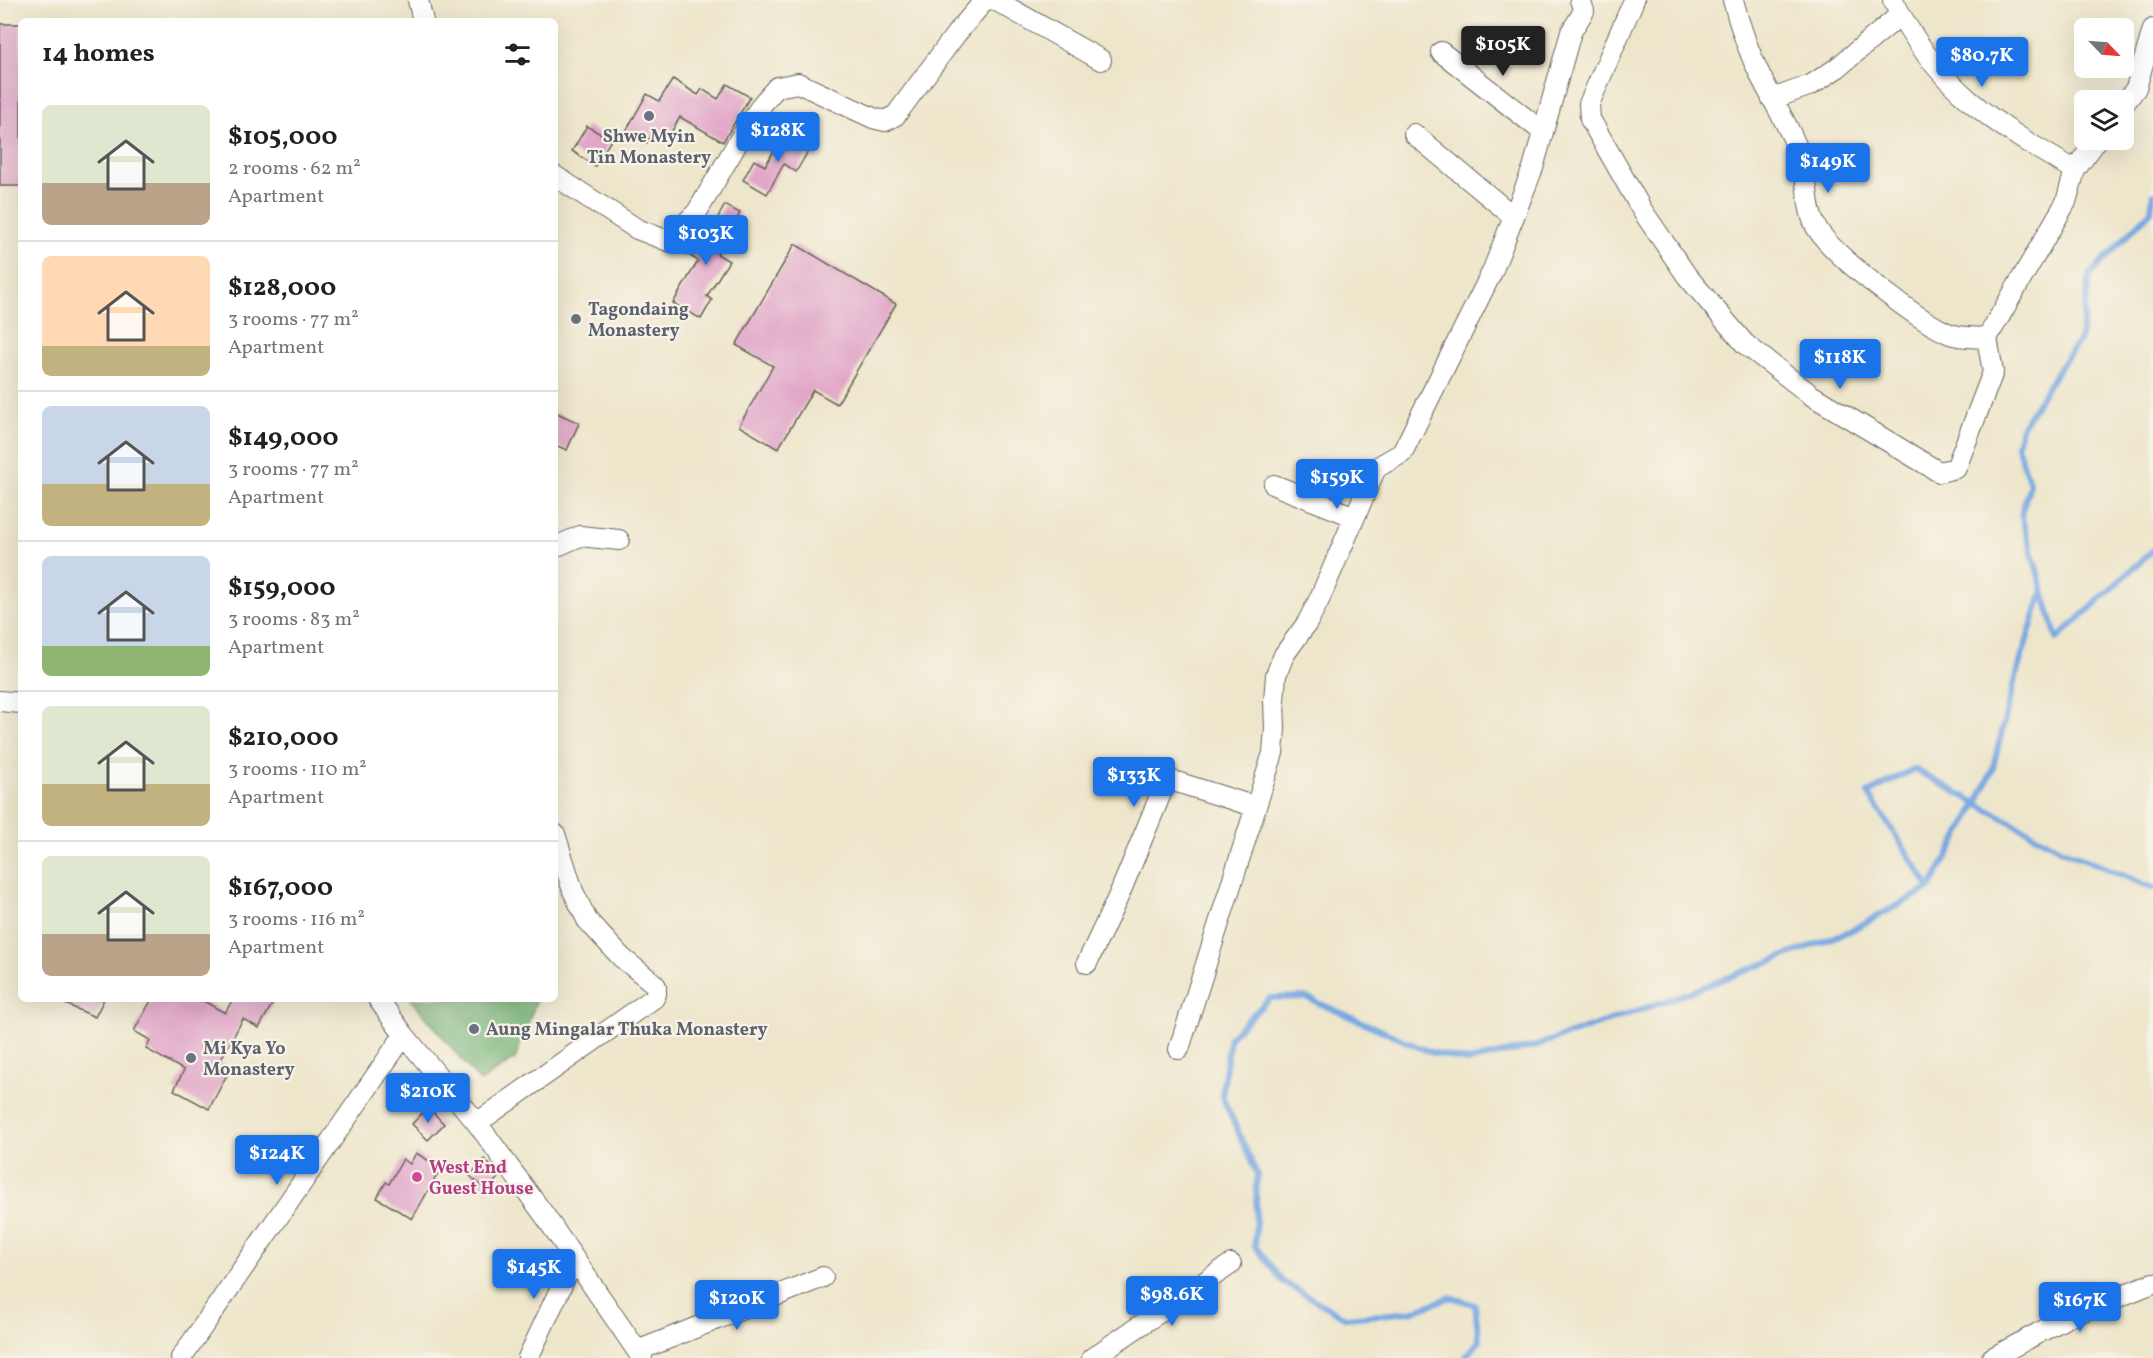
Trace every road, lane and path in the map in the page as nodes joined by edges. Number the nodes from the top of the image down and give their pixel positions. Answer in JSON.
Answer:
{"nodes":[{"id":1,"x":418,"y":0,"type":"edge"},
{"id":2,"x":985,"y":0,"type":"edge"},
{"id":3,"x":995,"y":0,"type":"edge"},
{"id":4,"x":1580,"y":0,"type":"edge"},
{"id":5,"x":1634,"y":0,"type":"edge"},
{"id":6,"x":1733,"y":0,"type":"edge"},
{"id":7,"x":1897,"y":7,"type":"edge"},
{"id":8,"x":422,"y":18,"type":"edge"},
{"id":9,"x":2153,"y":29,"type":"edge"},
{"id":10,"x":1441,"y":52,"type":"dead end"},
{"id":11,"x":1101,"y":60,"type":"dead end"},
{"id":12,"x":2134,"y":91,"type":"edge"},
{"id":13,"x":1772,"y":99,"type":"junction"},
{"id":14,"x":1543,"y":132,"type":"junction"},
{"id":15,"x":1414,"y":134,"type":"dead end"},
{"id":16,"x":2090,"y":150,"type":"edge"},
{"id":17,"x":2075,"y":170,"type":"junction"},
{"id":18,"x":558,"y":178,"type":"edge"},
{"id":19,"x":1514,"y":217,"type":"junction"},
{"id":20,"x":1987,"y":338,"type":"junction"},
{"id":21,"x":1274,"y":485,"type":"dead end"},
{"id":22,"x":1355,"y":517,"type":"junction"},
{"id":23,"x":619,"y":540,"type":"dead end"},
{"id":24,"x":558,"y":546,"type":"edge"},
{"id":25,"x":0,"y":701,"type":"edge"},
{"id":26,"x":18,"y":703,"type":"edge"},
{"id":27,"x":1256,"y":807,"type":"junction"},
{"id":28,"x":558,"y":844,"type":"edge"},
{"id":29,"x":1087,"y":963,"type":"dead end"},
{"id":30,"x":380,"y":1002,"type":"edge"},
{"id":31,"x":404,"y":1035,"type":"junction"},
{"id":32,"x":1179,"y":1049,"type":"dead end"},
{"id":33,"x":477,"y":1123,"type":"junction"},
{"id":34,"x":574,"y":1258,"type":"junction"},
{"id":35,"x":1231,"y":1264,"type":"dead end"},
{"id":36,"x":823,"y":1276,"type":"dead end"},
{"id":37,"x":2153,"y":1283,"type":"edge"},
{"id":38,"x":639,"y":1354,"type":"edge"},
{"id":39,"x":181,"y":1358,"type":"edge"},
{"id":40,"x":528,"y":1358,"type":"edge"},
{"id":41,"x":1092,"y":1358,"type":"edge"},
{"id":42,"x":1992,"y":1358,"type":"edge"}],
"edges":[{"from":1,"to":8,"type":"street"},
{"from":2,"to":18,"type":"street"},
{"from":3,"to":11,"type":"street"},
{"from":4,"to":14,"type":"street"},
{"from":5,"to":20,"type":"street"},
{"from":6,"to":13,"type":"street"},
{"from":7,"to":13,"type":"street"},
{"from":7,"to":17,"type":"street"},
{"from":9,"to":12,"type":"street"},
{"from":10,"to":14,"type":"street"},
{"from":13,"to":20,"type":"street"},
{"from":14,"to":19,"type":"street"},
{"from":15,"to":19,"type":"street"},
{"from":16,"to":17,"type":"street"},
{"from":17,"to":20,"type":"street"},
{"from":19,"to":22,"type":"street"},
{"from":21,"to":22,"type":"street"},
{"from":22,"to":27,"type":"street"},
{"from":23,"to":24,"type":"street"},
{"from":25,"to":26,"type":"street"},
{"from":27,"to":29,"type":"street"},
{"from":27,"to":32,"type":"street"},
{"from":28,"to":33,"type":"street"},
{"from":30,"to":31,"type":"street"},
{"from":31,"to":33,"type":"street"},
{"from":31,"to":39,"type":"street"},
{"from":33,"to":34,"type":"street"},
{"from":34,"to":38,"type":"street"},
{"from":34,"to":40,"type":"street"},
{"from":35,"to":41,"type":"street"},
{"from":36,"to":38,"type":"street"},
{"from":37,"to":42,"type":"street"}]}
